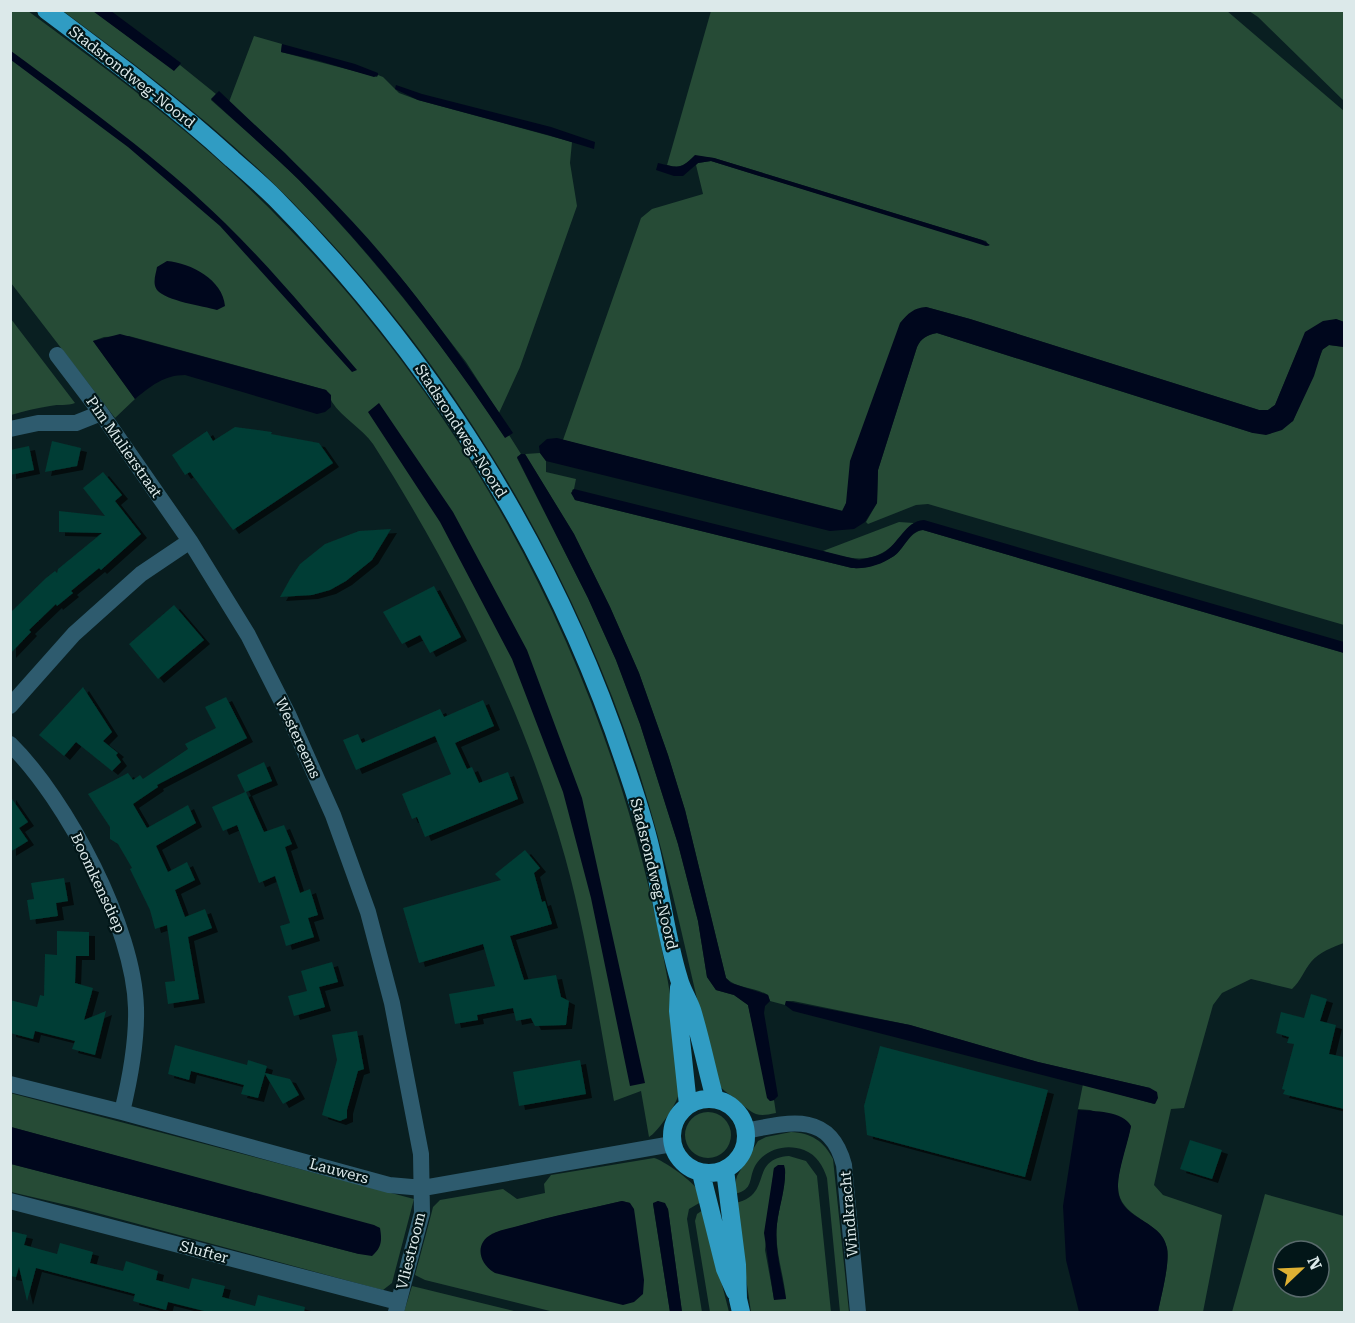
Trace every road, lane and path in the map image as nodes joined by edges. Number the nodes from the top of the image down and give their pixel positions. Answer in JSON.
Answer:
{"nodes":[{"id":1,"x":46,"y":10,"type":"edge"},
{"id":2,"x":57,"y":355,"type":"dead end"},
{"id":3,"x":101,"y":413,"type":"junction"},
{"id":4,"x":10,"y":429,"type":"edge"},
{"id":5,"x":190,"y":541,"type":"junction"},
{"id":6,"x":10,"y":706,"type":"edge"},
{"id":7,"x":10,"y":744,"type":"edge"},
{"id":8,"x":679,"y":980,"type":"junction"},
{"id":9,"x":10,"y":1084,"type":"edge"},
{"id":10,"x":715,"y":1099,"type":"junction"},
{"id":11,"x":688,"y":1105,"type":"junction"},
{"id":12,"x":122,"y":1112,"type":"junction"},
{"id":13,"x":746,"y":1131,"type":"junction"},
{"id":14,"x":672,"y":1144,"type":"junction"},
{"id":15,"x":725,"y":1170,"type":"junction"},
{"id":16,"x":701,"y":1173,"type":"junction"},
{"id":17,"x":423,"y":1188,"type":"junction"},
{"id":18,"x":10,"y":1201,"type":"edge"},
{"id":19,"x":740,"y":1306,"type":"edge"},
{"id":20,"x":397,"y":1307,"type":"edge"},
{"id":21,"x":858,"y":1312,"type":"edge"}],
"edges":[{"from":1,"to":8,"type":"main road","name":"Stadsrondweg-Noord"},
{"from":2,"to":3,"type":"street","name":"Pim Mulierstraat"},
{"from":3,"to":4,"type":"street"},
{"from":3,"to":5,"type":"street","name":"Pim Mulierstraat"},
{"from":5,"to":6,"type":"street"},
{"from":5,"to":17,"type":"street","name":"Westereems"},
{"from":7,"to":12,"type":"street","name":"Boomkensdiep"},
{"from":8,"to":10,"type":"main road","name":"Stadsrondweg-Noord"},
{"from":8,"to":11,"type":"main road","name":"Stadsrondweg-Noord"},
{"from":9,"to":12,"type":"street","name":"Lauwers"},
{"from":10,"to":11,"type":"main road"},
{"from":10,"to":13,"type":"main road"},
{"from":11,"to":14,"type":"main road"},
{"from":12,"to":17,"type":"street","name":"Lauwers"},
{"from":13,"to":15,"type":"main road"},
{"from":13,"to":21,"type":"street","name":"Windkracht"},
{"from":14,"to":16,"type":"main road"},
{"from":14,"to":17,"type":"street","name":"Lauwers"},
{"from":15,"to":16,"type":"main road"},
{"from":15,"to":19,"type":"main road"},
{"from":16,"to":19,"type":"main road"},
{"from":17,"to":20,"type":"street","name":"Vliestroom"},
{"from":18,"to":20,"type":"street","name":"Slufter"}]}
